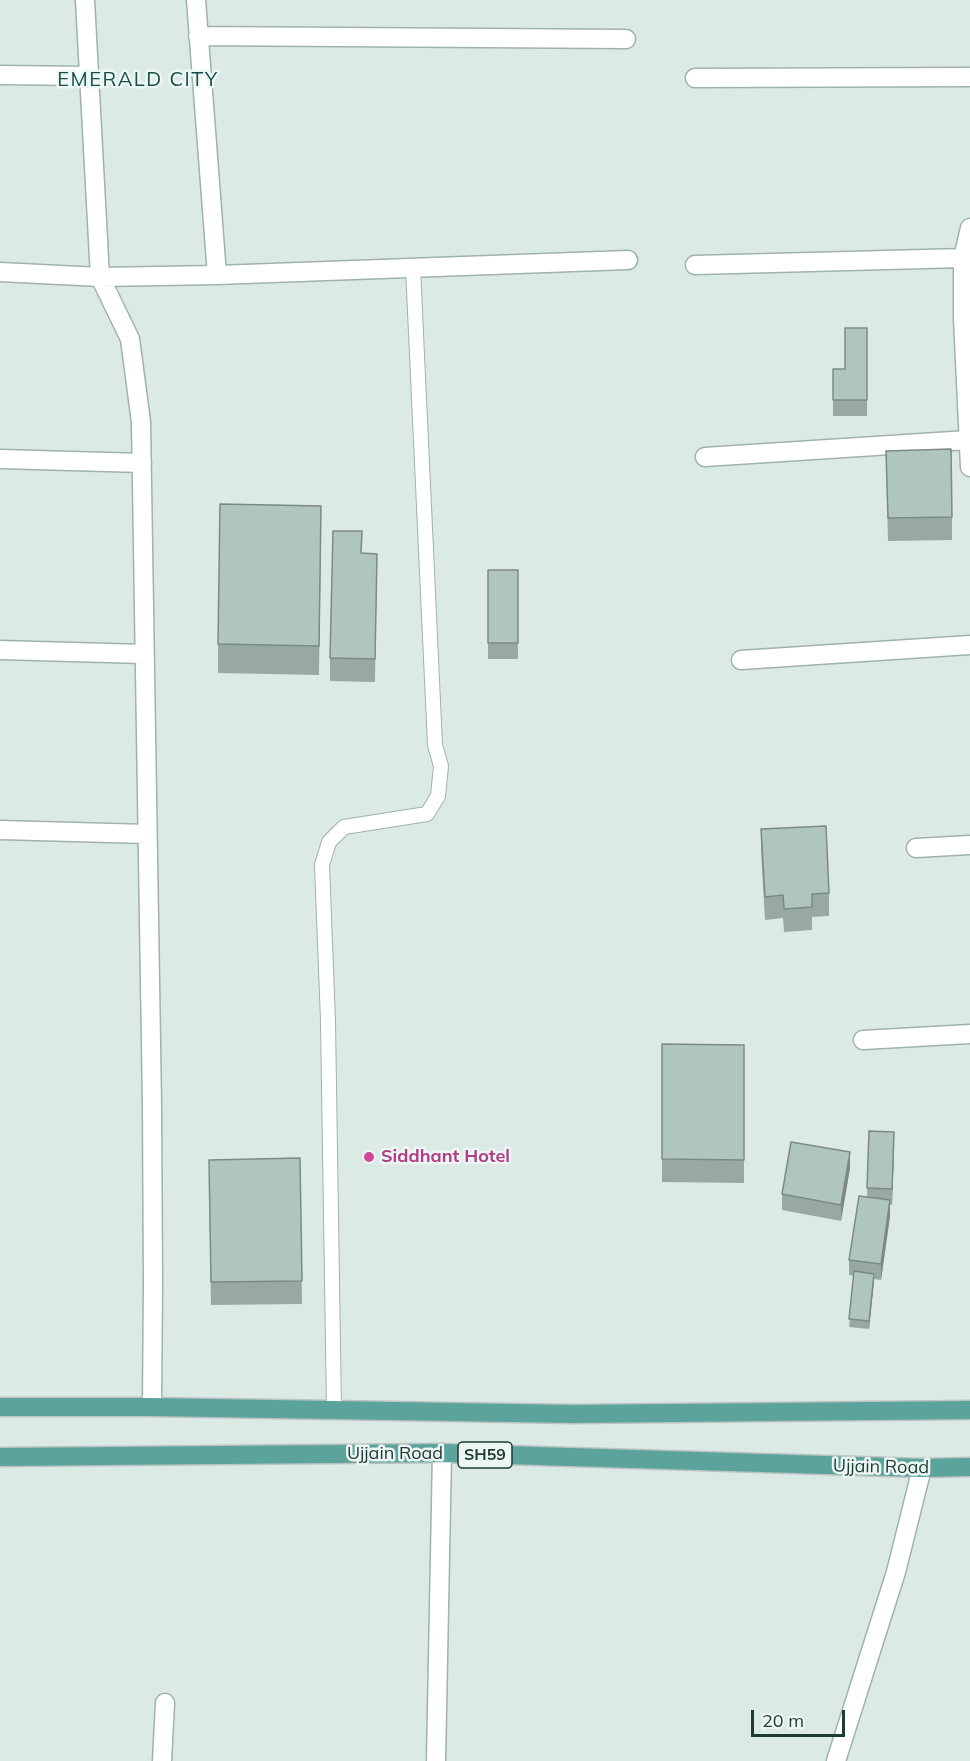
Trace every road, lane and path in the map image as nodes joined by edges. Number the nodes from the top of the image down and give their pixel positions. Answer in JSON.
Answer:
{"nodes":[{"id":1,"x":85,"y":0,"type":"edge"},
{"id":2,"x":196,"y":0,"type":"edge"},
{"id":3,"x":198,"y":36,"type":"junction"},
{"id":4,"x":626,"y":39,"type":"dead end"},
{"id":5,"x":0,"y":75,"type":"edge"},
{"id":6,"x":90,"y":76,"type":"junction"},
{"id":7,"x":970,"y":77,"type":"edge"},
{"id":8,"x":695,"y":78,"type":"dead end"},
{"id":9,"x":970,"y":228,"type":"edge"},
{"id":10,"x":963,"y":258,"type":"junction"},
{"id":11,"x":628,"y":260,"type":"dead end"},
{"id":12,"x":695,"y":265,"type":"dead end"},
{"id":13,"x":413,"y":268,"type":"junction"},
{"id":14,"x":0,"y":272,"type":"edge"},
{"id":15,"x":217,"y":275,"type":"junction"},
{"id":16,"x":100,"y":277,"type":"junction"},
{"id":17,"x":968,"y":440,"type":"junction"},
{"id":18,"x":705,"y":457,"type":"dead end"},
{"id":19,"x":0,"y":459,"type":"edge"},
{"id":20,"x":142,"y":463,"type":"junction"},
{"id":21,"x":970,"y":467,"type":"edge"},
{"id":22,"x":970,"y":645,"type":"edge"},
{"id":23,"x":0,"y":650,"type":"edge"},
{"id":24,"x":144,"y":654,"type":"junction"},
{"id":25,"x":741,"y":660,"type":"dead end"},
{"id":26,"x":0,"y":830,"type":"edge"},
{"id":27,"x":147,"y":834,"type":"junction"},
{"id":28,"x":970,"y":845,"type":"edge"},
{"id":29,"x":916,"y":848,"type":"dead end"},
{"id":30,"x":970,"y":1034,"type":"edge"},
{"id":31,"x":863,"y":1040,"type":"dead end"},
{"id":32,"x":0,"y":1407,"type":"edge"},
{"id":33,"x":152,"y":1407,"type":"junction"},
{"id":34,"x":970,"y":1410,"type":"edge"},
{"id":35,"x":334,"y":1411,"type":"junction"},
{"id":36,"x":442,"y":1454,"type":"junction"},
{"id":37,"x":0,"y":1457,"type":"edge"},
{"id":38,"x":970,"y":1467,"type":"edge"},
{"id":39,"x":922,"y":1468,"type":"junction"},
{"id":40,"x":165,"y":1703,"type":"dead end"},
{"id":41,"x":162,"y":1761,"type":"edge"},
{"id":42,"x":436,"y":1761,"type":"edge"},
{"id":43,"x":836,"y":1761,"type":"edge"}],
"edges":[{"from":1,"to":6,"type":"street"},
{"from":2,"to":3,"type":"street"},
{"from":3,"to":4,"type":"street"},
{"from":3,"to":15,"type":"street"},
{"from":5,"to":6,"type":"street"},
{"from":6,"to":16,"type":"street"},
{"from":7,"to":8,"type":"street"},
{"from":9,"to":10,"type":"street"},
{"from":10,"to":12,"type":"street"},
{"from":10,"to":17,"type":"street"},
{"from":11,"to":13,"type":"street"},
{"from":13,"to":15,"type":"street"},
{"from":13,"to":35,"type":"lane"},
{"from":14,"to":16,"type":"street"},
{"from":15,"to":16,"type":"street"},
{"from":16,"to":20,"type":"street"},
{"from":17,"to":18,"type":"street"},
{"from":17,"to":21,"type":"street"},
{"from":19,"to":20,"type":"street"},
{"from":20,"to":24,"type":"street"},
{"from":22,"to":25,"type":"street"},
{"from":23,"to":24,"type":"street"},
{"from":24,"to":27,"type":"street"},
{"from":26,"to":27,"type":"street"},
{"from":27,"to":33,"type":"street"},
{"from":28,"to":29,"type":"street"},
{"from":30,"to":31,"type":"street"},
{"from":32,"to":33,"type":"main road"},
{"from":33,"to":35,"type":"main road"},
{"from":34,"to":35,"type":"main road"},
{"from":36,"to":37,"type":"main road","name":"Ujjain Road","number":"SH59"},
{"from":36,"to":39,"type":"main road","name":"Ujjain Road","number":"SH59"},
{"from":36,"to":42,"type":"street"},
{"from":38,"to":39,"type":"main road","name":"Ujjain Road","number":"SH59"},
{"from":39,"to":43,"type":"street"},
{"from":40,"to":41,"type":"street"}]}
